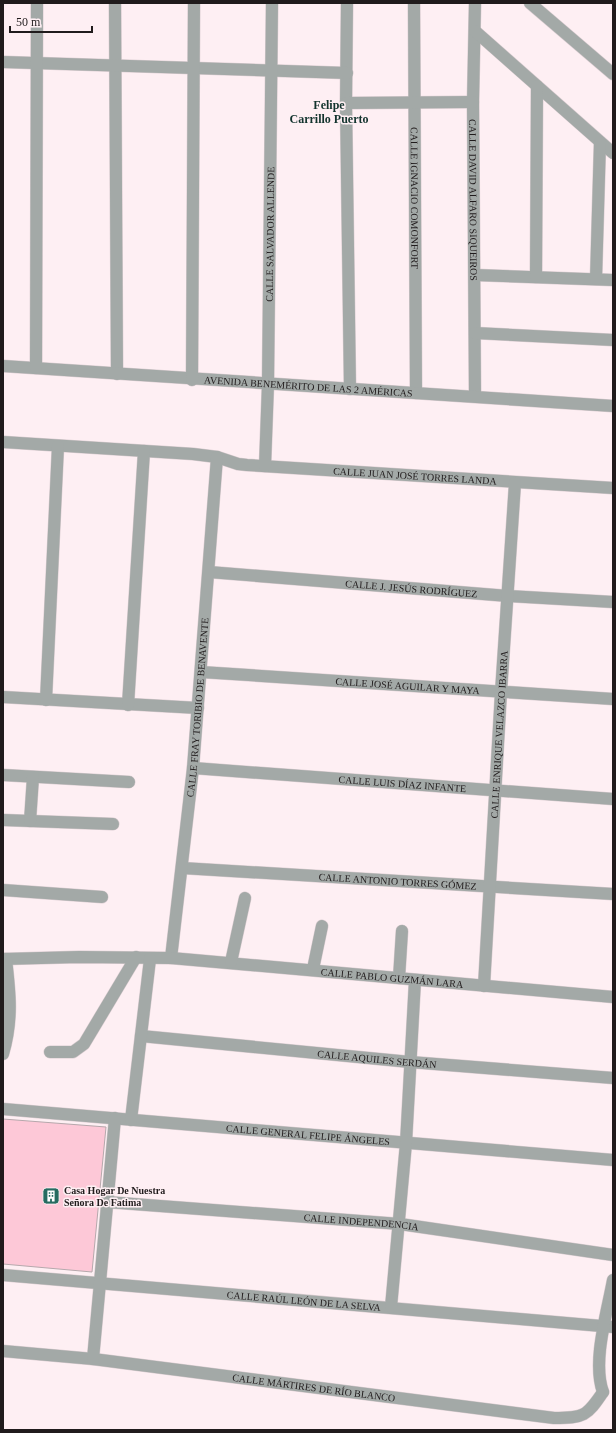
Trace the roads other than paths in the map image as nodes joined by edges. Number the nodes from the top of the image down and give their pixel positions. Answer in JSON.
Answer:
{"nodes":[{"id":1,"x":37,"y":3,"type":"edge"},
{"id":2,"x":115,"y":3,"type":"edge"},
{"id":3,"x":194,"y":3,"type":"edge"},
{"id":4,"x":272,"y":3,"type":"edge"},
{"id":5,"x":347,"y":3,"type":"edge"},
{"id":6,"x":414,"y":3,"type":"edge"},
{"id":7,"x":475,"y":3,"type":"edge"},
{"id":8,"x":530,"y":3,"type":"edge"},
{"id":9,"x":476,"y":31,"type":"junction"},
{"id":10,"x":3,"y":62,"type":"edge"},
{"id":11,"x":37,"y":63,"type":"junction"},
{"id":12,"x":116,"y":65,"type":"junction"},
{"id":13,"x":194,"y":68,"type":"junction"},
{"id":14,"x":272,"y":72,"type":"junction"},
{"id":15,"x":347,"y":73,"type":"junction"},
{"id":16,"x":613,"y":74,"type":"edge"},
{"id":17,"x":537,"y":86,"type":"junction"},
{"id":18,"x":473,"y":102,"type":"junction"},
{"id":19,"x":346,"y":103,"type":"junction"},
{"id":20,"x":416,"y":103,"type":"junction"},
{"id":21,"x":600,"y":142,"type":"junction"},
{"id":22,"x":613,"y":153,"type":"edge"},
{"id":23,"x":475,"y":275,"type":"junction"},
{"id":24,"x":536,"y":277,"type":"junction"},
{"id":25,"x":596,"y":279,"type":"junction"},
{"id":26,"x":613,"y":280,"type":"edge"},
{"id":27,"x":475,"y":333,"type":"junction"},
{"id":28,"x":613,"y":340,"type":"edge"},
{"id":29,"x":3,"y":366,"type":"edge"},
{"id":30,"x":36,"y":368,"type":"junction"},
{"id":31,"x":117,"y":374,"type":"junction"},
{"id":32,"x":192,"y":380,"type":"junction"},
{"id":33,"x":268,"y":384,"type":"junction"},
{"id":34,"x":350,"y":389,"type":"junction"},
{"id":35,"x":416,"y":393,"type":"junction"},
{"id":36,"x":475,"y":396,"type":"junction"},
{"id":37,"x":613,"y":406,"type":"edge"},
{"id":38,"x":3,"y":442,"type":"edge"},
{"id":39,"x":58,"y":446,"type":"junction"},
{"id":40,"x":144,"y":451,"type":"junction"},
{"id":41,"x":218,"y":457,"type":"junction"},
{"id":42,"x":265,"y":466,"type":"junction"},
{"id":43,"x":515,"y":483,"type":"junction"},
{"id":44,"x":613,"y":488,"type":"edge"},
{"id":45,"x":210,"y":572,"type":"junction"},
{"id":46,"x":508,"y":596,"type":"junction"},
{"id":47,"x":613,"y":602,"type":"edge"},
{"id":48,"x":201,"y":672,"type":"junction"},
{"id":49,"x":501,"y":692,"type":"junction"},
{"id":50,"x":3,"y":698,"type":"edge"},
{"id":51,"x":613,"y":699,"type":"edge"},
{"id":52,"x":46,"y":700,"type":"junction"},
{"id":53,"x":128,"y":705,"type":"junction"},
{"id":54,"x":198,"y":708,"type":"junction"},
{"id":55,"x":193,"y":768,"type":"junction"},
{"id":56,"x":3,"y":775,"type":"edge"},
{"id":57,"x":33,"y":777,"type":"junction"},
{"id":58,"x":129,"y":782,"type":"dead end"},
{"id":59,"x":496,"y":792,"type":"junction"},
{"id":60,"x":613,"y":799,"type":"edge"},
{"id":61,"x":3,"y":820,"type":"edge"},
{"id":62,"x":30,"y":821,"type":"junction"},
{"id":63,"x":113,"y":824,"type":"dead end"},
{"id":64,"x":182,"y":868,"type":"junction"},
{"id":65,"x":490,"y":887,"type":"junction"},
{"id":66,"x":3,"y":890,"type":"edge"},
{"id":67,"x":613,"y":894,"type":"edge"},
{"id":68,"x":102,"y":897,"type":"dead end"},
{"id":69,"x":245,"y":898,"type":"dead end"},
{"id":70,"x":322,"y":926,"type":"dead end"},
{"id":71,"x":402,"y":931,"type":"dead end"},
{"id":72,"x":136,"y":957,"type":"junction"},
{"id":73,"x":150,"y":958,"type":"junction"},
{"id":74,"x":171,"y":958,"type":"junction"},
{"id":75,"x":5,"y":959,"type":"edge"},
{"id":76,"x":231,"y":962,"type":"junction"},
{"id":77,"x":313,"y":969,"type":"junction"},
{"id":78,"x":399,"y":978,"type":"junction"},
{"id":79,"x":415,"y":980,"type":"junction"},
{"id":80,"x":484,"y":986,"type":"junction"},
{"id":81,"x":613,"y":997,"type":"edge"},
{"id":82,"x":141,"y":1036,"type":"junction"},
{"id":83,"x":50,"y":1052,"type":"dead end"},
{"id":84,"x":3,"y":1054,"type":"edge"},
{"id":85,"x":410,"y":1062,"type":"junction"},
{"id":86,"x":613,"y":1078,"type":"edge"},
{"id":87,"x":3,"y":1109,"type":"edge"},
{"id":88,"x":115,"y":1118,"type":"junction"},
{"id":89,"x":131,"y":1120,"type":"junction"},
{"id":90,"x":406,"y":1143,"type":"junction"},
{"id":91,"x":613,"y":1160,"type":"edge"},
{"id":92,"x":108,"y":1202,"type":"junction"},
{"id":93,"x":400,"y":1224,"type":"junction"},
{"id":94,"x":613,"y":1254,"type":"edge"},
{"id":95,"x":3,"y":1274,"type":"edge"},
{"id":96,"x":613,"y":1280,"type":"edge"},
{"id":97,"x":100,"y":1282,"type":"junction"},
{"id":98,"x":391,"y":1307,"type":"junction"},
{"id":99,"x":609,"y":1326,"type":"edge"},
{"id":100,"x":3,"y":1351,"type":"edge"},
{"id":101,"x":93,"y":1359,"type":"junction"},
{"id":102,"x":608,"y":1394,"type":"edge"}],
"edges":[{"from":1,"to":11,"type":"street"},
{"from":2,"to":12,"type":"street"},
{"from":3,"to":13,"type":"street"},
{"from":4,"to":14,"type":"street","name":"CALLE SALVADOR ALLENDE"},
{"from":5,"to":15,"type":"street"},
{"from":6,"to":20,"type":"street","name":"CALLE IGNACIO COMONFORT"},
{"from":7,"to":9,"type":"street","name":"CALLE DAVID ALFARO SIQUEIROS"},
{"from":8,"to":16,"type":"street"},
{"from":9,"to":17,"type":"street"},
{"from":9,"to":18,"type":"street","name":"CALLE DAVID ALFARO SIQUEIROS"},
{"from":10,"to":11,"type":"street"},
{"from":11,"to":12,"type":"street"},
{"from":11,"to":30,"type":"street"},
{"from":12,"to":13,"type":"street"},
{"from":12,"to":31,"type":"street"},
{"from":13,"to":14,"type":"street"},
{"from":13,"to":32,"type":"street"},
{"from":14,"to":15,"type":"street"},
{"from":14,"to":33,"type":"street","name":"CALLE SALVADOR ALLENDE"},
{"from":15,"to":19,"type":"street"},
{"from":17,"to":21,"type":"street"},
{"from":17,"to":24,"type":"street"},
{"from":18,"to":20,"type":"street"},
{"from":18,"to":23,"type":"street","name":"CALLE DAVID ALFARO SIQUEIROS"},
{"from":19,"to":20,"type":"street"},
{"from":19,"to":34,"type":"street"},
{"from":20,"to":35,"type":"street","name":"CALLE IGNACIO COMONFORT"},
{"from":21,"to":22,"type":"street"},
{"from":21,"to":25,"type":"street"},
{"from":23,"to":24,"type":"street"},
{"from":23,"to":27,"type":"street","name":"CALLE DAVID ALFARO SIQUEIROS"},
{"from":24,"to":25,"type":"street"},
{"from":25,"to":26,"type":"street"},
{"from":27,"to":28,"type":"street"},
{"from":27,"to":36,"type":"street","name":"CALLE DAVID ALFARO SIQUEIROS"},
{"from":29,"to":30,"type":"street","name":"AVENIDA BENEMÉRITO DE LAS 2 AMÉRICAS"},
{"from":30,"to":31,"type":"street","name":"AVENIDA BENEMÉRITO DE LAS 2 AMÉRICAS"},
{"from":31,"to":32,"type":"street","name":"AVENIDA BENEMÉRITO DE LAS 2 AMÉRICAS"},
{"from":32,"to":33,"type":"street","name":"AVENIDA BENEMÉRITO DE LAS 2 AMÉRICAS"},
{"from":33,"to":34,"type":"street","name":"AVENIDA BENEMÉRITO DE LAS 2 AMÉRICAS"},
{"from":33,"to":42,"type":"street","name":"CALLE SALVADOR ALLENDE"},
{"from":34,"to":35,"type":"street","name":"AVENIDA BENEMÉRITO DE LAS 2 AMÉRICAS"},
{"from":35,"to":36,"type":"street","name":"AVENIDA BENEMÉRITO DE LAS 2 AMÉRICAS"},
{"from":36,"to":37,"type":"street","name":"AVENIDA BENEMÉRITO DE LAS 2 AMÉRICAS"},
{"from":38,"to":39,"type":"street","name":"CALLE JUAN JOSÉ TORRES LANDA"},
{"from":39,"to":40,"type":"street","name":"CALLE JUAN JOSÉ TORRES LANDA"},
{"from":39,"to":52,"type":"street"},
{"from":40,"to":41,"type":"street","name":"CALLE JUAN JOSÉ TORRES LANDA"},
{"from":40,"to":53,"type":"street"},
{"from":41,"to":42,"type":"street","name":"CALLE JUAN JOSÉ TORRES LANDA"},
{"from":41,"to":45,"type":"street","name":"CALLE FRAY TORIBIO DE BENAVENTE"},
{"from":42,"to":43,"type":"street","name":"CALLE JUAN JOSÉ TORRES LANDA"},
{"from":43,"to":44,"type":"street","name":"CALLE JUAN JOSÉ TORRES LANDA"},
{"from":43,"to":46,"type":"street","name":"CALLE ENRIQUE VELAZCO IBARRA"},
{"from":45,"to":46,"type":"street","name":"CALLE J. JESÚS RODRÍGUEZ"},
{"from":45,"to":48,"type":"street","name":"CALLE FRAY TORIBIO DE BENAVENTE"},
{"from":46,"to":47,"type":"street","name":"CALLE J. JESÚS RODRÍGUEZ"},
{"from":46,"to":49,"type":"street","name":"CALLE ENRIQUE VELAZCO IBARRA"},
{"from":48,"to":49,"type":"street","name":"CALLE JOSÉ AGUILAR Y MAYA"},
{"from":48,"to":54,"type":"street","name":"CALLE FRAY TORIBIO DE BENAVENTE"},
{"from":49,"to":51,"type":"street","name":"CALLE JOSÉ AGUILAR Y MAYA"},
{"from":49,"to":59,"type":"street","name":"CALLE ENRIQUE VELAZCO IBARRA"},
{"from":50,"to":52,"type":"street"},
{"from":52,"to":53,"type":"street"},
{"from":53,"to":54,"type":"street"},
{"from":54,"to":55,"type":"street","name":"CALLE FRAY TORIBIO DE BENAVENTE"},
{"from":55,"to":59,"type":"street","name":"CALLE LUIS DÍAZ INFANTE"},
{"from":55,"to":64,"type":"street","name":"CALLE FRAY TORIBIO DE BENAVENTE"},
{"from":56,"to":57,"type":"street"},
{"from":57,"to":58,"type":"street"},
{"from":57,"to":62,"type":"street"},
{"from":59,"to":60,"type":"street","name":"CALLE LUIS DÍAZ INFANTE"},
{"from":59,"to":65,"type":"street","name":"CALLE ENRIQUE VELAZCO IBARRA"},
{"from":61,"to":62,"type":"street"},
{"from":62,"to":63,"type":"street"},
{"from":64,"to":65,"type":"street","name":"CALLE ANTONIO TORRES GÓMEZ"},
{"from":64,"to":74,"type":"street","name":"CALLE FRAY TORIBIO DE BENAVENTE"},
{"from":65,"to":67,"type":"street","name":"CALLE ANTONIO TORRES GÓMEZ"},
{"from":65,"to":80,"type":"street","name":"CALLE ENRIQUE VELAZCO IBARRA"},
{"from":66,"to":68,"type":"street"},
{"from":69,"to":76,"type":"street"},
{"from":70,"to":77,"type":"street"},
{"from":71,"to":78,"type":"street"},
{"from":72,"to":73,"type":"street"},
{"from":72,"to":75,"type":"street"},
{"from":72,"to":83,"type":"street"},
{"from":73,"to":74,"type":"street","name":"CALLE PABLO GUZMÁN LARA"},
{"from":73,"to":82,"type":"street"},
{"from":74,"to":76,"type":"street","name":"CALLE PABLO GUZMÁN LARA"},
{"from":75,"to":84,"type":"street"},
{"from":76,"to":77,"type":"street","name":"CALLE PABLO GUZMÁN LARA"},
{"from":77,"to":78,"type":"street","name":"CALLE PABLO GUZMÁN LARA"},
{"from":78,"to":79,"type":"street","name":"CALLE PABLO GUZMÁN LARA"},
{"from":79,"to":80,"type":"street","name":"CALLE PABLO GUZMÁN LARA"},
{"from":79,"to":85,"type":"street"},
{"from":80,"to":81,"type":"street","name":"CALLE PABLO GUZMÁN LARA"},
{"from":82,"to":85,"type":"street","name":"CALLE AQUILES SERDÁN"},
{"from":82,"to":89,"type":"street"},
{"from":85,"to":86,"type":"street","name":"CALLE AQUILES SERDÁN"},
{"from":85,"to":90,"type":"street"},
{"from":87,"to":88,"type":"street","name":"CALLE GENERAL FELIPE ÁNGELES"},
{"from":88,"to":89,"type":"street","name":"CALLE GENERAL FELIPE ÁNGELES"},
{"from":88,"to":92,"type":"street"},
{"from":89,"to":90,"type":"street","name":"CALLE GENERAL FELIPE ÁNGELES"},
{"from":90,"to":91,"type":"street","name":"CALLE GENERAL FELIPE ÁNGELES"},
{"from":90,"to":93,"type":"street"},
{"from":92,"to":93,"type":"street","name":"CALLE INDEPENDENCIA"},
{"from":92,"to":97,"type":"street"},
{"from":93,"to":94,"type":"street","name":"CALLE INDEPENDENCIA"},
{"from":93,"to":98,"type":"street"},
{"from":95,"to":97,"type":"street","name":"CALLE RAÚL LEÓN DE LA SELVA"},
{"from":96,"to":99,"type":"street"},
{"from":97,"to":98,"type":"street","name":"CALLE RAÚL LEÓN DE LA SELVA"},
{"from":97,"to":101,"type":"street"},
{"from":98,"to":99,"type":"street","name":"CALLE RAÚL LEÓN DE LA SELVA"},
{"from":99,"to":102,"type":"street"},
{"from":100,"to":101,"type":"street","name":"CALLE MÁRTIRES DE RÍO BLANCO"},
{"from":101,"to":102,"type":"street","name":"CALLE MÁRTIRES DE RÍO BLANCO"}]}
